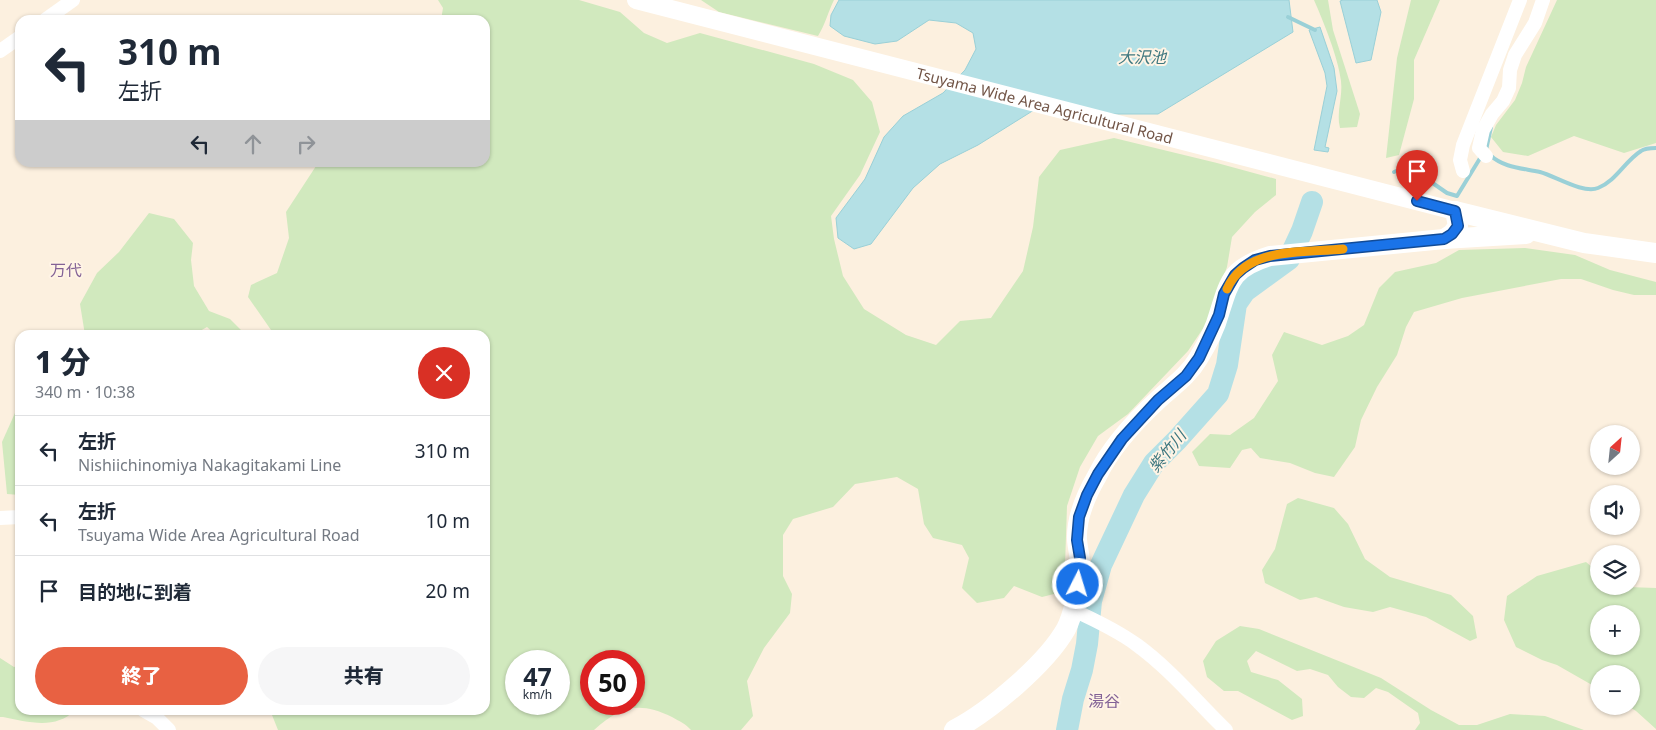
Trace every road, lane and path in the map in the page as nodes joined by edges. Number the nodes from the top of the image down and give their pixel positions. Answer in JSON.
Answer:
{"nodes":[{"id":1,"x":73,"y":0,"type":"edge"},
{"id":2,"x":636,"y":0,"type":"edge"},
{"id":3,"x":1520,"y":0,"type":"edge"},
{"id":4,"x":1543,"y":0,"type":"edge"},
{"id":5,"x":52,"y":15,"type":"edge"},
{"id":6,"x":15,"y":40,"type":"edge"},
{"id":7,"x":0,"y":51,"type":"edge"},
{"id":8,"x":1486,"y":156,"type":"dead end"},
{"id":9,"x":1463,"y":171,"type":"dead end"},
{"id":10,"x":1455,"y":211,"type":"junction"},
{"id":11,"x":1540,"y":232,"type":"junction"},
{"id":12,"x":1444,"y":239,"type":"junction"},
{"id":13,"x":1656,"y":253,"type":"edge"},
{"id":14,"x":15,"y":517,"type":"edge"},
{"id":15,"x":0,"y":518,"type":"edge"},
{"id":16,"x":1079,"y":613,"type":"junction"},
{"id":17,"x":152,"y":715,"type":"edge"},
{"id":18,"x":169,"y":730,"type":"edge"},
{"id":19,"x":954,"y":730,"type":"edge"},
{"id":20,"x":1226,"y":730,"type":"edge"}],
"edges":[{"from":1,"to":5,"type":"street"},
{"from":2,"to":10,"type":"street","name":"Tsuyama Wide Area Agricultural Road"},
{"from":3,"to":9,"type":"street"},
{"from":4,"to":8,"type":"street"},
{"from":6,"to":7,"type":"street"},
{"from":10,"to":11,"type":"main road"},
{"from":10,"to":12,"type":"main road"},
{"from":11,"to":12,"type":"main road"},
{"from":11,"to":13,"type":"main road"},
{"from":12,"to":16,"type":"main road"},
{"from":14,"to":15,"type":"street"},
{"from":16,"to":19,"type":"main road"},
{"from":16,"to":20,"type":"street"},
{"from":17,"to":18,"type":"street"}]}
